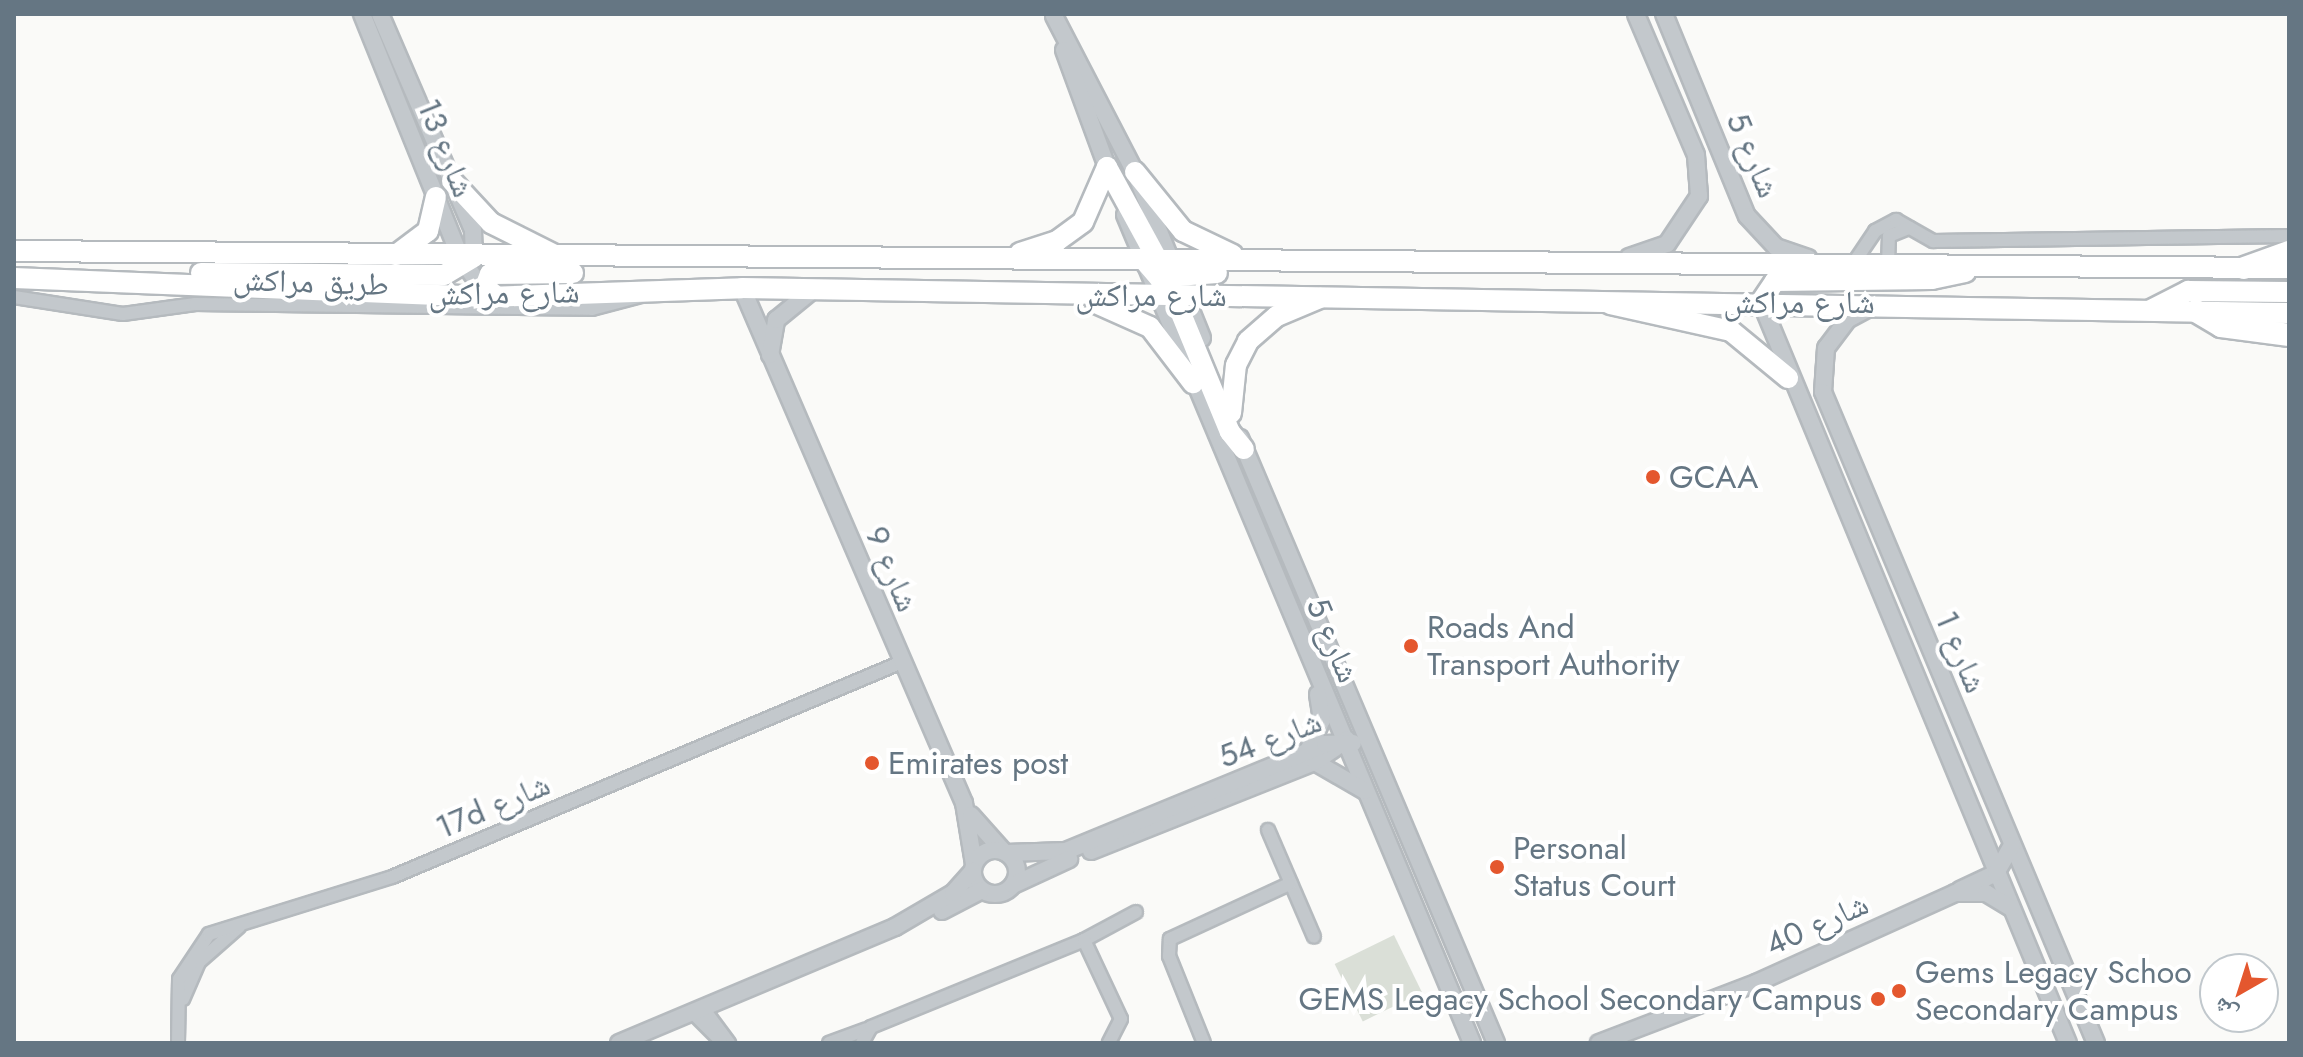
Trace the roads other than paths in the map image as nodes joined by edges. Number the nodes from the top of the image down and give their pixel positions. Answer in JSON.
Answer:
{"nodes":[{"id":1,"x":362,"y":14,"type":"edge"},
{"id":2,"x":380,"y":14,"type":"edge"},
{"id":3,"x":1636,"y":14,"type":"edge"},
{"id":4,"x":1664,"y":14,"type":"edge"},
{"id":5,"x":1054,"y":15,"type":"edge"},
{"id":6,"x":1107,"y":167,"type":"junction"},
{"id":7,"x":1135,"y":172,"type":"junction"},
{"id":8,"x":452,"y":181,"type":"junction"},
{"id":9,"x":436,"y":197,"type":"junction"},
{"id":10,"x":1912,"y":229,"type":"junction"},
{"id":11,"x":2289,"y":236,"type":"edge"},
{"id":12,"x":14,"y":251,"type":"edge"},
{"id":13,"x":2289,"y":252,"type":"edge"},
{"id":14,"x":394,"y":256,"type":"junction"},
{"id":15,"x":564,"y":259,"type":"junction"},
{"id":16,"x":1000,"y":259,"type":"junction"},
{"id":17,"x":466,"y":260,"type":"junction"},
{"id":18,"x":650,"y":260,"type":"junction"},
{"id":19,"x":1248,"y":260,"type":"junction"},
{"id":20,"x":1315,"y":261,"type":"junction"},
{"id":21,"x":1599,"y":262,"type":"junction"},
{"id":22,"x":1847,"y":264,"type":"junction"},
{"id":23,"x":1888,"y":264,"type":"junction"},
{"id":24,"x":1983,"y":264,"type":"junction"},
{"id":25,"x":2244,"y":268,"type":"junction"},
{"id":26,"x":2289,"y":268,"type":"edge"},
{"id":27,"x":1164,"y":277,"type":"junction"},
{"id":28,"x":14,"y":278,"type":"edge"},
{"id":29,"x":169,"y":284,"type":"junction"},
{"id":30,"x":742,"y":288,"type":"junction"},
{"id":31,"x":652,"y":289,"type":"junction"},
{"id":32,"x":814,"y":289,"type":"junction"},
{"id":33,"x":2289,"y":292,"type":"edge"},
{"id":34,"x":984,"y":294,"type":"junction"},
{"id":35,"x":1325,"y":295,"type":"junction"},
{"id":36,"x":1073,"y":296,"type":"junction"},
{"id":37,"x":14,"y":297,"type":"edge"},
{"id":38,"x":492,"y":297,"type":"junction"},
{"id":39,"x":1603,"y":300,"type":"junction"},
{"id":40,"x":1761,"y":302,"type":"junction"},
{"id":41,"x":1882,"y":302,"type":"junction"},
{"id":42,"x":2151,"y":310,"type":"junction"},
{"id":43,"x":2196,"y":311,"type":"junction"},
{"id":44,"x":2289,"y":313,"type":"edge"},
{"id":45,"x":2289,"y":335,"type":"edge"},
{"id":46,"x":770,"y":357,"type":"junction"},
{"id":47,"x":1788,"y":378,"type":"junction"},
{"id":48,"x":1193,"y":383,"type":"junction"},
{"id":49,"x":1231,"y":413,"type":"junction"},
{"id":50,"x":1244,"y":449,"type":"junction"},
{"id":51,"x":902,"y":662,"type":"junction"},
{"id":52,"x":1318,"y":677,"type":"junction"},
{"id":53,"x":1360,"y":716,"type":"junction"},
{"id":54,"x":1346,"y":741,"type":"junction"},
{"id":55,"x":1311,"y":757,"type":"junction"},
{"id":56,"x":1366,"y":792,"type":"junction"},
{"id":57,"x":964,"y":803,"type":"junction"},
{"id":58,"x":1268,"y":830,"type":"dead end"},
{"id":59,"x":2012,"y":845,"type":"junction"},
{"id":60,"x":1005,"y":852,"type":"junction"},
{"id":61,"x":973,"y":867,"type":"junction"},
{"id":62,"x":1996,"y":873,"type":"junction"},
{"id":63,"x":1291,"y":883,"type":"junction"},
{"id":64,"x":1013,"y":885,"type":"junction"},
{"id":65,"x":982,"y":890,"type":"junction"},
{"id":66,"x":1955,"y":893,"type":"junction"},
{"id":67,"x":2012,"y":909,"type":"junction"},
{"id":68,"x":1440,"y":910,"type":"junction"},
{"id":69,"x":1136,"y":912,"type":"dead end"},
{"id":70,"x":895,"y":927,"type":"junction"},
{"id":71,"x":1314,"y":937,"type":"dead end"},
{"id":72,"x":1428,"y":938,"type":"junction"},
{"id":73,"x":1084,"y":940,"type":"junction"},
{"id":74,"x":698,"y":1010,"type":"junction"},
{"id":75,"x":867,"y":1029,"type":"junction"},
{"id":76,"x":178,"y":1043,"type":"edge"},
{"id":77,"x":619,"y":1043,"type":"edge"},
{"id":78,"x":726,"y":1043,"type":"edge"},
{"id":79,"x":829,"y":1043,"type":"edge"},
{"id":80,"x":862,"y":1043,"type":"edge"},
{"id":81,"x":1109,"y":1043,"type":"edge"},
{"id":82,"x":1204,"y":1043,"type":"edge"},
{"id":83,"x":1472,"y":1043,"type":"edge"},
{"id":84,"x":1480,"y":1043,"type":"edge"},
{"id":85,"x":1496,"y":1043,"type":"edge"},
{"id":86,"x":1599,"y":1043,"type":"edge"},
{"id":87,"x":2068,"y":1043,"type":"edge"},
{"id":88,"x":2096,"y":1043,"type":"edge"}],
"edges":[{"from":1,"to":9,"type":"street","name":"شارع 13"},
{"from":2,"to":8,"type":"street","name":"شارع 13"},
{"from":3,"to":21,"type":"street","name":"شارع 5"},
{"from":4,"to":22,"type":"street","name":"شارع 5"},
{"from":5,"to":6,"type":"street"},
{"from":5,"to":7,"type":"street"},
{"from":6,"to":16,"type":"main road"},
{"from":6,"to":27,"type":"main road"},
{"from":7,"to":19,"type":"main road"},
{"from":7,"to":27,"type":"street"},
{"from":8,"to":15,"type":"main road"},
{"from":8,"to":17,"type":"street","name":"شارع 13"},
{"from":9,"to":14,"type":"main road"},
{"from":9,"to":17,"type":"street","name":"شارع 13"},
{"from":10,"to":11,"type":"street"},
{"from":10,"to":22,"type":"street"},
{"from":10,"to":23,"type":"street"},
{"from":12,"to":14,"type":"main road","name":"شارع مراكش"},
{"from":13,"to":25,"type":"highway"},
{"from":14,"to":17,"type":"main road","name":"شارع مراكش"},
{"from":15,"to":17,"type":"main road","name":"شارع مراكش"},
{"from":15,"to":18,"type":"main road","name":"شارع مراكش"},
{"from":16,"to":18,"type":"main road","name":"شارع مراكش"},
{"from":16,"to":27,"type":"main road","name":"شارع مراكش"},
{"from":17,"to":29,"type":"main road"},
{"from":17,"to":38,"type":"street","name":"شارع 13"},
{"from":18,"to":38,"type":"main road"},
{"from":19,"to":20,"type":"main road","name":"شارع مراكش"},
{"from":19,"to":27,"type":"main road","name":"شارع مراكش"},
{"from":20,"to":21,"type":"main road","name":"شارع مراكش"},
{"from":20,"to":27,"type":"main road"},
{"from":21,"to":22,"type":"main road","name":"شارع مراكش"},
{"from":22,"to":23,"type":"main road","name":"شارع مراكش"},
{"from":23,"to":24,"type":"main road","name":"شارع مراكش"},
{"from":24,"to":25,"type":"main road","name":"شارع مراكش"},
{"from":24,"to":40,"type":"main road"},
{"from":25,"to":26,"type":"main road","name":"شارع مراكش"},
{"from":27,"to":34,"type":"main road"},
{"from":27,"to":35,"type":"main road","name":"شارع مراكش"},
{"from":27,"to":36,"type":"main road","name":"شارع مراكش"},
{"from":27,"to":48,"type":"street","name":"شارع 5"},
{"from":27,"to":49,"type":"street","name":"شارع 5"},
{"from":27,"to":50,"type":"main road"},
{"from":28,"to":29,"type":"main road","name":"شارع مراكش"},
{"from":29,"to":38,"type":"main road","name":"شارع مراكش"},
{"from":30,"to":31,"type":"main road","name":"شارع مراكش"},
{"from":30,"to":32,"type":"main road","name":"شارع مراكش"},
{"from":30,"to":46,"type":"street","name":"شارع 9"},
{"from":31,"to":37,"type":"street","name":"طريق مراكش"},
{"from":31,"to":38,"type":"main road","name":"شارع مراكش"},
{"from":32,"to":34,"type":"main road","name":"شارع مراكش"},
{"from":32,"to":46,"type":"street"},
{"from":33,"to":42,"type":"main road"},
{"from":34,"to":36,"type":"main road","name":"شارع مراكش"},
{"from":35,"to":39,"type":"main road","name":"شارع مراكش"},
{"from":35,"to":49,"type":"main road"},
{"from":36,"to":48,"type":"main road"},
{"from":39,"to":40,"type":"main road","name":"شارع مراكش"},
{"from":39,"to":47,"type":"main road"},
{"from":40,"to":41,"type":"main road","name":"شارع مراكش"},
{"from":40,"to":47,"type":"street","name":"شارع 1"},
{"from":41,"to":42,"type":"main road","name":"شارع مراكش"},
{"from":41,"to":59,"type":"street","name":"شارع 1"},
{"from":42,"to":43,"type":"main road","name":"شارع مراكش"},
{"from":43,"to":44,"type":"main road","name":"شارع مراكش"},
{"from":43,"to":45,"type":"highway"},
{"from":46,"to":51,"type":"street","name":"شارع 9"},
{"from":47,"to":62,"type":"street","name":"شارع 1"},
{"from":48,"to":52,"type":"street","name":"شارع 5"},
{"from":49,"to":50,"type":"street","name":"شارع 5"},
{"from":50,"to":53,"type":"street","name":"شارع 5"},
{"from":51,"to":57,"type":"street","name":"شارع 9"},
{"from":51,"to":76,"type":"street","name":"17d شارع"},
{"from":52,"to":54,"type":"street","name":"شارع 5"},
{"from":52,"to":55,"type":"street"},
{"from":53,"to":54,"type":"street"},
{"from":53,"to":68,"type":"street","name":"شارع 5"},
{"from":54,"to":55,"type":"street","name":"شارع 54"},
{"from":54,"to":56,"type":"street","name":"شارع 5"},
{"from":54,"to":68,"type":"street"},
{"from":55,"to":56,"type":"street"},
{"from":55,"to":60,"type":"street","name":"شارع 54"},
{"from":55,"to":64,"type":"street","name":"شارع 54"},
{"from":56,"to":72,"type":"street","name":"شارع 5"},
{"from":57,"to":60,"type":"street","name":"شارع 9"},
{"from":57,"to":61,"type":"street","name":"شارع 9"},
{"from":58,"to":63,"type":"street"},
{"from":59,"to":62,"type":"street"},
{"from":59,"to":88,"type":"street","name":"شارع 1"},
{"from":60,"to":61,"type":"street"},
{"from":60,"to":64,"type":"street"},
{"from":61,"to":65,"type":"street"},
{"from":61,"to":70,"type":"street"},
{"from":62,"to":66,"type":"street","name":"شارع 40"},
{"from":62,"to":67,"type":"street","name":"شارع 1"},
{"from":63,"to":71,"type":"street"},
{"from":63,"to":82,"type":"street"},
{"from":64,"to":65,"type":"street"},
{"from":65,"to":70,"type":"street"},
{"from":66,"to":67,"type":"street"},
{"from":66,"to":86,"type":"street","name":"شارع 40"},
{"from":67,"to":87,"type":"street","name":"شارع 1"},
{"from":68,"to":85,"type":"street","name":"شارع 5"},
{"from":69,"to":73,"type":"street"},
{"from":70,"to":74,"type":"street"},
{"from":72,"to":83,"type":"street","name":"شارع 5"},
{"from":72,"to":84,"type":"street"},
{"from":73,"to":75,"type":"street"},
{"from":73,"to":81,"type":"street"},
{"from":74,"to":77,"type":"street"},
{"from":74,"to":78,"type":"street"},
{"from":75,"to":79,"type":"street"},
{"from":75,"to":80,"type":"street"}]}
